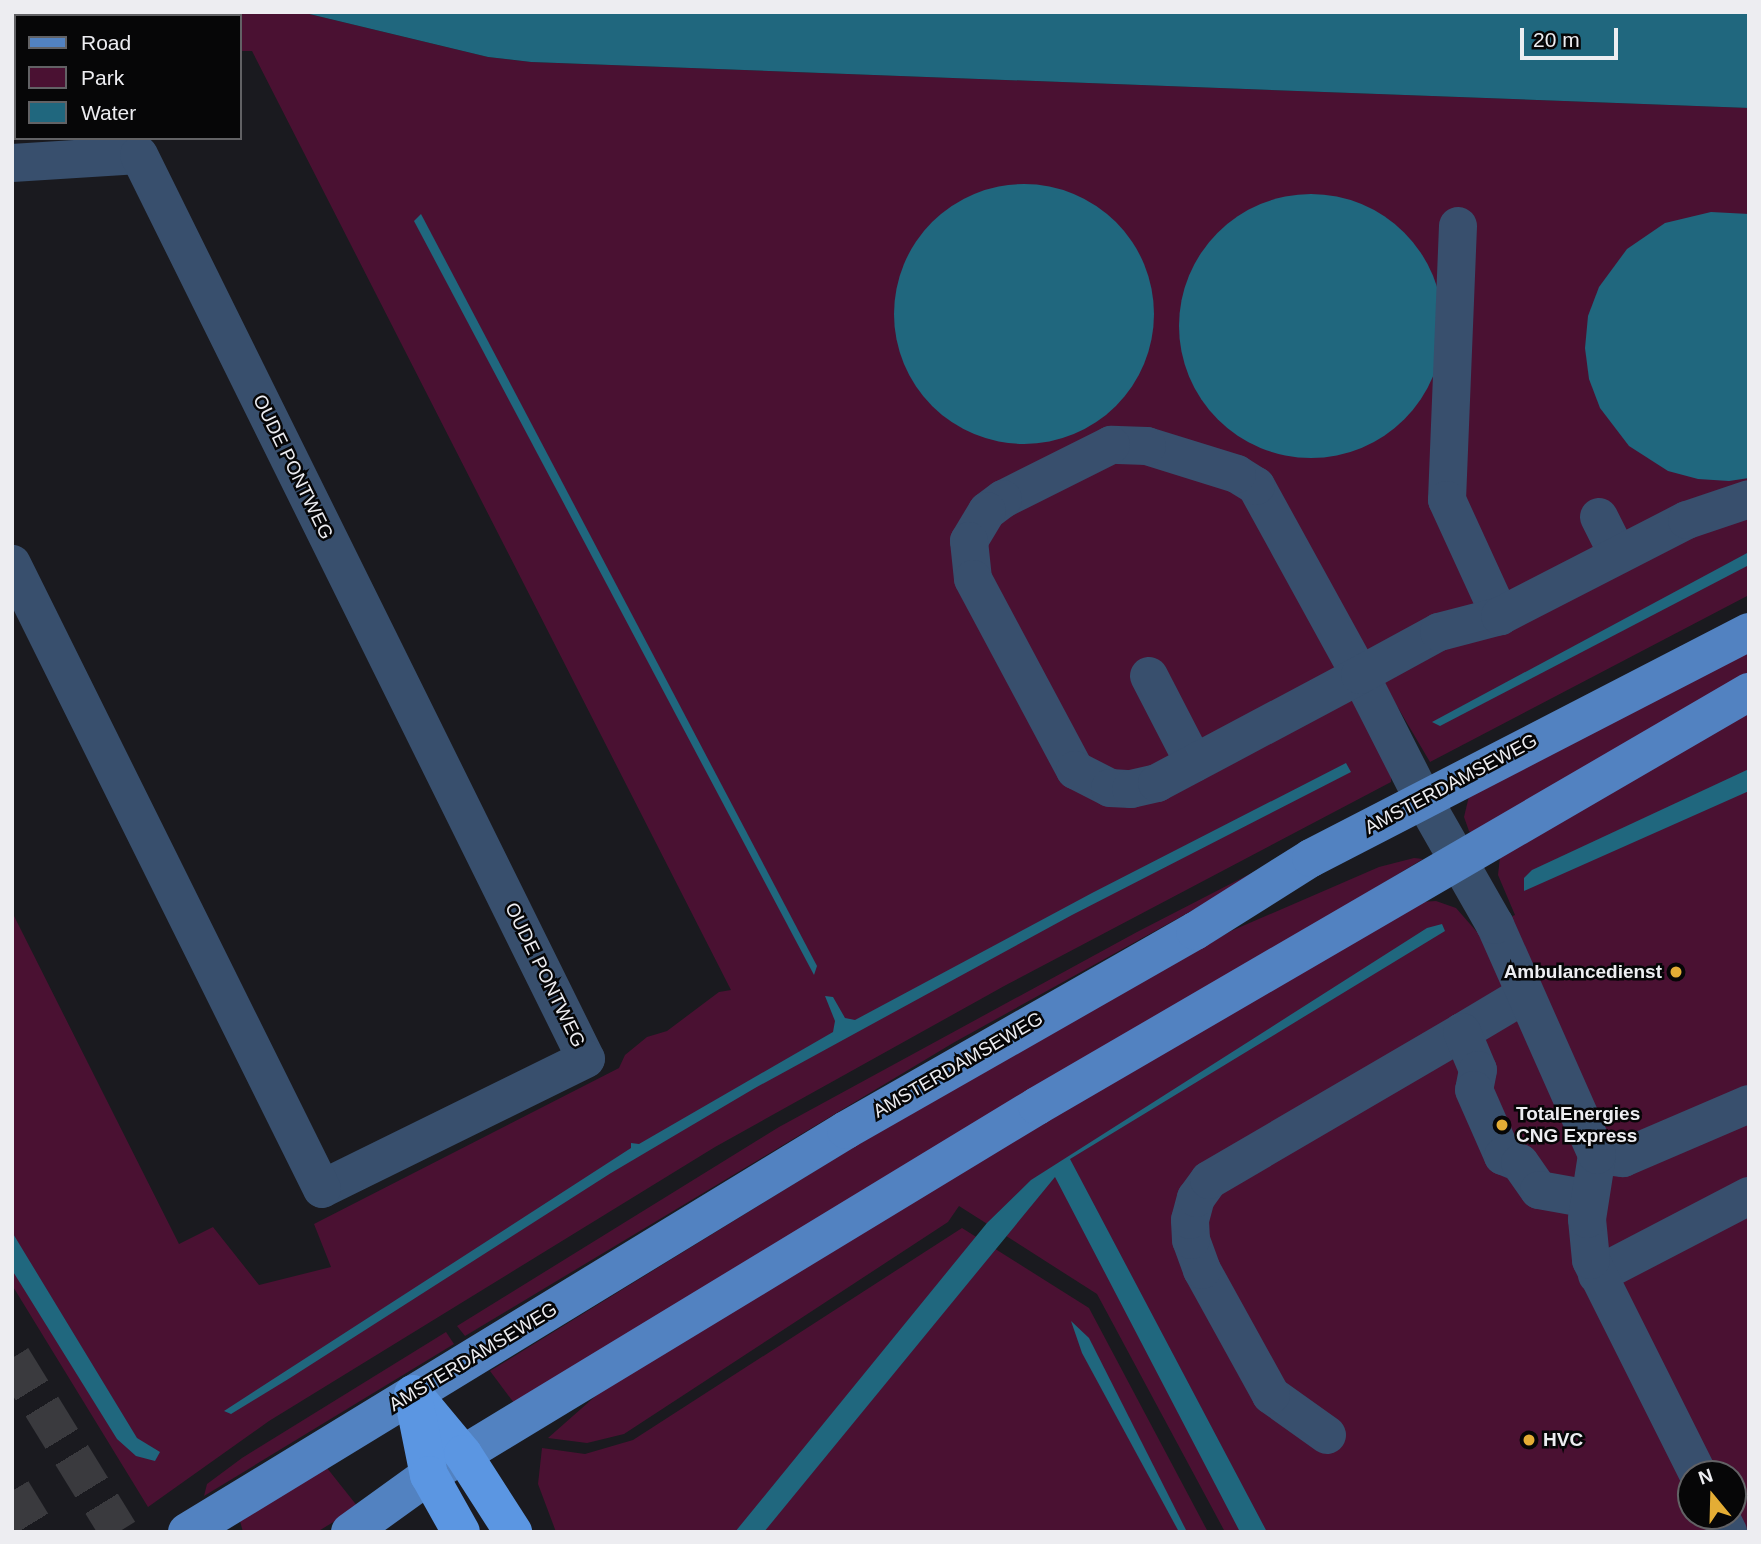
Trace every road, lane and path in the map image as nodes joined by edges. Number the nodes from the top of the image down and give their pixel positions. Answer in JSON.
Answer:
{"nodes":[{"id":1,"x":12,"y":163,"type":"edge"},
{"id":2,"x":1458,"y":226,"type":"dead end"},
{"id":3,"x":1749,"y":499,"type":"edge"},
{"id":4,"x":1599,"y":517,"type":"dead end"},
{"id":5,"x":1618,"y":555,"type":"junction"},
{"id":6,"x":12,"y":564,"type":"edge"},
{"id":7,"x":1500,"y":616,"type":"junction"},
{"id":8,"x":1749,"y":632,"type":"edge"},
{"id":9,"x":1360,"y":675,"type":"junction"},
{"id":10,"x":1149,"y":676,"type":"dead end"},
{"id":11,"x":1749,"y":692,"type":"edge"},
{"id":12,"x":1194,"y":763,"type":"junction"},
{"id":13,"x":1423,"y":799,"type":"junction"},
{"id":14,"x":1459,"y":858,"type":"junction"},
{"id":15,"x":1524,"y":995,"type":"junction"},
{"id":16,"x":1461,"y":1032,"type":"junction"},
{"id":17,"x":1749,"y":1104,"type":"edge"},
{"id":18,"x":1597,"y":1155,"type":"junction"},
{"id":19,"x":1749,"y":1196,"type":"edge"},
{"id":20,"x":1589,"y":1199,"type":"junction"},
{"id":21,"x":1597,"y":1275,"type":"junction"},
{"id":22,"x":413,"y":1394,"type":"junction"},
{"id":23,"x":1327,"y":1435,"type":"dead end"},
{"id":24,"x":463,"y":1454,"type":"junction"},
{"id":25,"x":1691,"y":1460,"type":"edge"},
{"id":26,"x":429,"y":1475,"type":"junction"},
{"id":27,"x":204,"y":1528,"type":"edge"},
{"id":28,"x":350,"y":1532,"type":"edge"},
{"id":29,"x":461,"y":1532,"type":"edge"},
{"id":30,"x":513,"y":1532,"type":"edge"}],
"edges":[{"from":1,"to":6,"type":"street","name":"OUDE PONTWEG"},
{"from":2,"to":7,"type":"street"},
{"from":3,"to":5,"type":"street"},
{"from":4,"to":5,"type":"street"},
{"from":5,"to":7,"type":"street"},
{"from":7,"to":9,"type":"street"},
{"from":8,"to":13,"type":"main road","name":"AMSTERDAMSEWEG"},
{"from":9,"to":12,"type":"street"},
{"from":9,"to":12,"type":"street"},
{"from":9,"to":13,"type":"street"},
{"from":10,"to":12,"type":"street"},
{"from":11,"to":14,"type":"main road"},
{"from":13,"to":14,"type":"street"},
{"from":13,"to":22,"type":"main road","name":"AMSTERDAMSEWEG"},
{"from":14,"to":15,"type":"street"},
{"from":14,"to":24,"type":"main road"},
{"from":15,"to":16,"type":"street"},
{"from":15,"to":18,"type":"street"},
{"from":16,"to":20,"type":"street"},
{"from":16,"to":23,"type":"street"},
{"from":17,"to":18,"type":"street"},
{"from":18,"to":20,"type":"street"},
{"from":19,"to":21,"type":"street"},
{"from":20,"to":21,"type":"street"},
{"from":21,"to":25,"type":"street"},
{"from":22,"to":24,"type":"highway"},
{"from":22,"to":26,"type":"highway"},
{"from":22,"to":27,"type":"main road","name":"AMSTERDAMSEWEG"},
{"from":24,"to":26,"type":"main road"},
{"from":24,"to":30,"type":"highway"},
{"from":26,"to":28,"type":"main road"},
{"from":26,"to":29,"type":"highway"}]}
